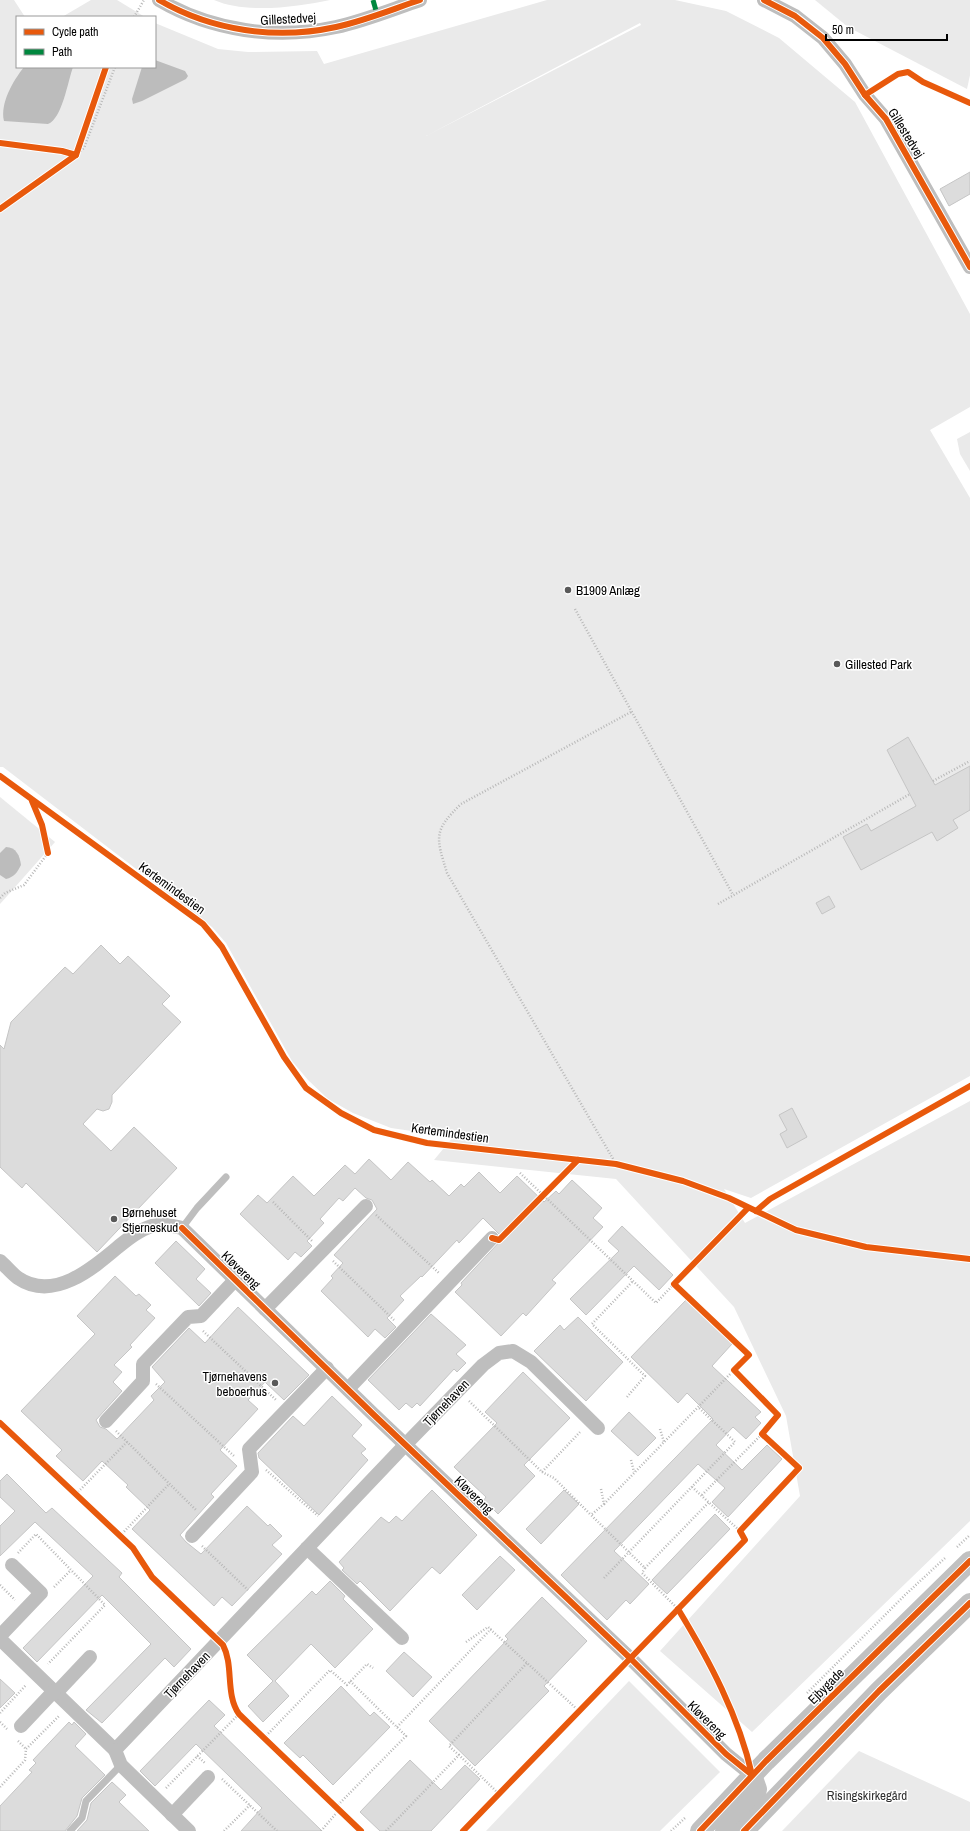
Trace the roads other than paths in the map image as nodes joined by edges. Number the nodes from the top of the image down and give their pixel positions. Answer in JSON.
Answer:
{"nodes":[{"id":1,"x":159,"y":0,"type":"edge"},
{"id":2,"x":420,"y":0,"type":"edge"},
{"id":3,"x":764,"y":0,"type":"edge"},
{"id":4,"x":970,"y":267,"type":"edge"},
{"id":5,"x":226,"y":1177,"type":"dead end"},
{"id":6,"x":366,"y":1206,"type":"road end"},
{"id":7,"x":182,"y":1228,"type":"junction"},
{"id":8,"x":492,"y":1238,"type":"dead end"},
{"id":9,"x":0,"y":1261,"type":"edge"},
{"id":10,"x":235,"y":1280,"type":"junction"},
{"id":11,"x":265,"y":1309,"type":"junction"},
{"id":12,"x":327,"y":1368,"type":"junction"},
{"id":13,"x":348,"y":1389,"type":"junction"},
{"id":14,"x":106,"y":1421,"type":"road end"},
{"id":15,"x":594,"y":1424,"type":"road end"},
{"id":16,"x":406,"y":1444,"type":"junction"},
{"id":17,"x":192,"y":1536,"type":"road end"},
{"id":18,"x":307,"y":1548,"type":"junction"},
{"id":19,"x":13,"y":1561,"type":"road end"},
{"id":20,"x":970,"y":1561,"type":"edge"},
{"id":21,"x":970,"y":1603,"type":"edge"},
{"id":22,"x":0,"y":1636,"type":"edge"},
{"id":23,"x":402,"y":1638,"type":"dead end"},
{"id":24,"x":0,"y":1639,"type":"edge"},
{"id":25,"x":90,"y":1657,"type":"dead end"},
{"id":26,"x":55,"y":1692,"type":"junction"},
{"id":27,"x":21,"y":1726,"type":"dead end"},
{"id":28,"x":115,"y":1750,"type":"junction"},
{"id":29,"x":121,"y":1765,"type":"junction"},
{"id":30,"x":212,"y":1773,"type":"road end"},
{"id":31,"x":752,"y":1775,"type":"junction"},
{"id":32,"x":782,"y":1790,"type":"junction"},
{"id":33,"x":172,"y":1815,"type":"junction"},
{"id":34,"x":70,"y":1831,"type":"edge"},
{"id":35,"x":189,"y":1831,"type":"edge"},
{"id":36,"x":700,"y":1831,"type":"edge"},
{"id":37,"x":725,"y":1831,"type":"edge"},
{"id":38,"x":744,"y":1831,"type":"edge"}],
"edges":[{"from":1,"to":2,"type":"street","name":"Gillestedvej"},
{"from":3,"to":4,"type":"street","name":"Gillestedvej"},
{"from":5,"to":7,"type":"lane"},
{"from":6,"to":11,"type":"street"},
{"from":7,"to":9,"type":"street"},
{"from":7,"to":10,"type":"street","name":"Kløvereng"},
{"from":8,"to":13,"type":"street"},
{"from":10,"to":11,"type":"street","name":"Kløvereng"},
{"from":10,"to":14,"type":"street"},
{"from":11,"to":12,"type":"street","name":"Kløvereng"},
{"from":12,"to":13,"type":"street","name":"Kløvereng"},
{"from":12,"to":17,"type":"street"},
{"from":13,"to":16,"type":"street","name":"Kløvereng"},
{"from":15,"to":16,"type":"street","name":"Tjørnehaven"},
{"from":16,"to":18,"type":"street","name":"Tjørnehaven"},
{"from":16,"to":31,"type":"street","name":"Kløvereng"},
{"from":18,"to":23,"type":"street"},
{"from":18,"to":28,"type":"street","name":"Tjørnehaven"},
{"from":19,"to":22,"type":"street"},
{"from":20,"to":31,"type":"main road","name":"Ejbygade"},
{"from":21,"to":32,"type":"main road"},
{"from":24,"to":26,"type":"street"},
{"from":25,"to":26,"type":"street"},
{"from":26,"to":27,"type":"street"},
{"from":26,"to":28,"type":"street"},
{"from":28,"to":29,"type":"street"},
{"from":29,"to":33,"type":"street"},
{"from":29,"to":34,"type":"lane"},
{"from":30,"to":33,"type":"street"},
{"from":31,"to":32,"type":"main road"},
{"from":31,"to":36,"type":"main road","name":"Ejbygade"},
{"from":31,"to":37,"type":"main road"},
{"from":32,"to":38,"type":"main road"},
{"from":33,"to":35,"type":"street"}]}
